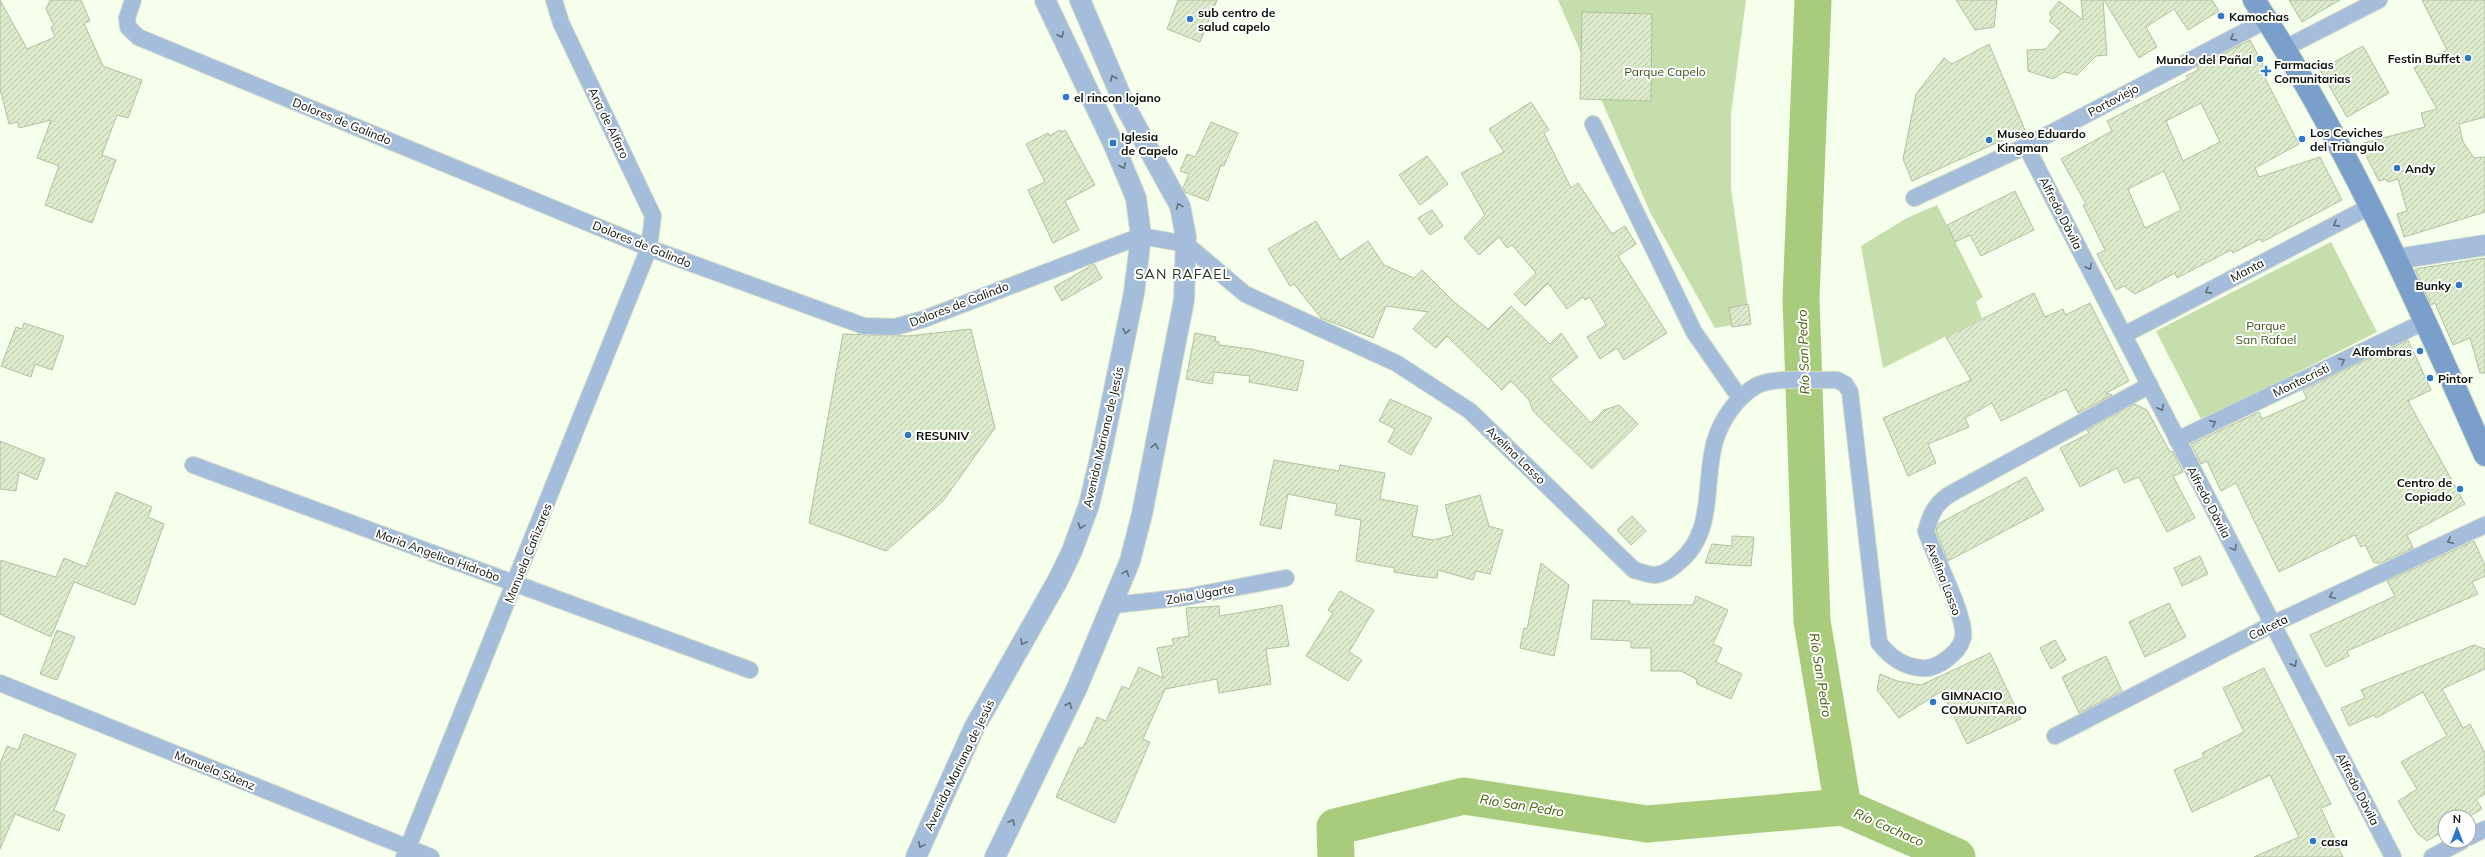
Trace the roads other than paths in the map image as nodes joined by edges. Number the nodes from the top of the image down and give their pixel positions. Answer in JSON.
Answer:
{"nodes":[{"id":1,"x":554,"y":0,"type":"edge"},
{"id":2,"x":1045,"y":0,"type":"edge"},
{"id":3,"x":1080,"y":0,"type":"edge"},
{"id":4,"x":2254,"y":0,"type":"edge"},
{"id":5,"x":2379,"y":0,"type":"edge"},
{"id":6,"x":131,"y":5,"type":"edge"},
{"id":7,"x":2267,"y":20,"type":"junction"},
{"id":8,"x":2285,"y":48,"type":"junction"},
{"id":9,"x":1593,"y":124,"type":"dead end"},
{"id":10,"x":2026,"y":146,"type":"junction"},
{"id":11,"x":1914,"y":198,"type":"dead end"},
{"id":12,"x":2371,"y":206,"type":"junction"},
{"id":13,"x":1141,"y":236,"type":"junction"},
{"id":14,"x":1186,"y":244,"type":"junction"},
{"id":15,"x":2485,"y":245,"type":"edge"},
{"id":16,"x":649,"y":248,"type":"junction"},
{"id":17,"x":2397,"y":259,"type":"junction"},
{"id":18,"x":2426,"y":321,"type":"junction"},
{"id":19,"x":2124,"y":335,"type":"junction"},
{"id":20,"x":2150,"y":385,"type":"junction"},
{"id":21,"x":1740,"y":398,"type":"junction"},
{"id":22,"x":2177,"y":440,"type":"junction"},
{"id":23,"x":2485,"y":455,"type":"edge"},
{"id":24,"x":194,"y":465,"type":"dead end"},
{"id":25,"x":2485,"y":525,"type":"edge"},
{"id":26,"x":1286,"y":578,"type":"dead end"},
{"id":27,"x":516,"y":584,"type":"junction"},
{"id":28,"x":1114,"y":605,"type":"junction"},
{"id":29,"x":2273,"y":624,"type":"junction"},
{"id":30,"x":750,"y":670,"type":"dead end"},
{"id":31,"x":0,"y":683,"type":"edge"},
{"id":32,"x":2055,"y":736,"type":"dead end"},
{"id":33,"x":2447,"y":849,"type":"edge"},
{"id":34,"x":406,"y":852,"type":"edge"},
{"id":35,"x":430,"y":857,"type":"edge"},
{"id":36,"x":916,"y":857,"type":"edge"},
{"id":37,"x":995,"y":857,"type":"edge"},
{"id":38,"x":2393,"y":857,"type":"edge"},
{"id":39,"x":2432,"y":857,"type":"edge"}],
"edges":[{"from":1,"to":16,"type":"street","name":"Ana de Alfaro"},
{"from":2,"to":13,"type":"street","name":"Avenida Mariana de Jesús","one_way":true},
{"from":14,"to":3,"type":"street","one_way":true},
{"from":4,"to":7,"type":"main road"},
{"from":5,"to":8,"type":"street"},
{"from":6,"to":16,"type":"street","name":"Dolores de Galindo"},
{"from":7,"to":8,"type":"main road"},
{"from":7,"to":10,"type":"street","name":"Portoviejo","one_way":true},
{"from":8,"to":12,"type":"main road"},
{"from":9,"to":21,"type":"street"},
{"from":10,"to":11,"type":"street","name":"Portoviejo"},
{"from":10,"to":19,"type":"street","name":"Alfredo Dàvila","one_way":true},
{"from":12,"to":17,"type":"main road"},
{"from":12,"to":19,"type":"street","name":"Manta","one_way":true},
{"from":13,"to":14,"type":"street"},
{"from":13,"to":16,"type":"street","name":"Dolores de Galindo"},
{"from":13,"to":36,"type":"street","name":"Avenida Mariana de Jesús","one_way":true},
{"from":14,"to":21,"type":"street","name":"Avelina Lasso"},
{"from":28,"to":14,"type":"street","one_way":true},
{"from":15,"to":17,"type":"street"},
{"from":16,"to":27,"type":"street","name":"Manuela Cañizares"},
{"from":17,"to":18,"type":"main road"},
{"from":22,"to":18,"type":"street","name":"Montecristi","one_way":true},
{"from":18,"to":23,"type":"main road"},
{"from":19,"to":20,"type":"street","name":"Alfredo Dàvila"},
{"from":20,"to":21,"type":"street","name":"Avelina Lasso"},
{"from":20,"to":22,"type":"street","name":"Alfredo Dàvila","one_way":true},
{"from":22,"to":29,"type":"street","name":"Alfredo Dàvila","one_way":true},
{"from":24,"to":27,"type":"street","name":"Maria Angelica Hidrobo"},
{"from":25,"to":29,"type":"street","name":"Calceta","one_way":true},
{"from":26,"to":28,"type":"street","name":"ZoIia Ugarte"},
{"from":27,"to":30,"type":"street","name":"Maria Angelica Hidrobo"},
{"from":27,"to":34,"type":"street","name":"Manuela Cañizares"},
{"from":37,"to":28,"type":"street","one_way":true},
{"from":29,"to":32,"type":"street","name":"Calceta"},
{"from":29,"to":38,"type":"street","name":"Alfredo Dàvila","one_way":true},
{"from":31,"to":34,"type":"street","name":"Manuela Sàenz"},
{"from":33,"to":39,"type":"street"},
{"from":34,"to":35,"type":"street","name":"Manuela Sàenz"}]}
